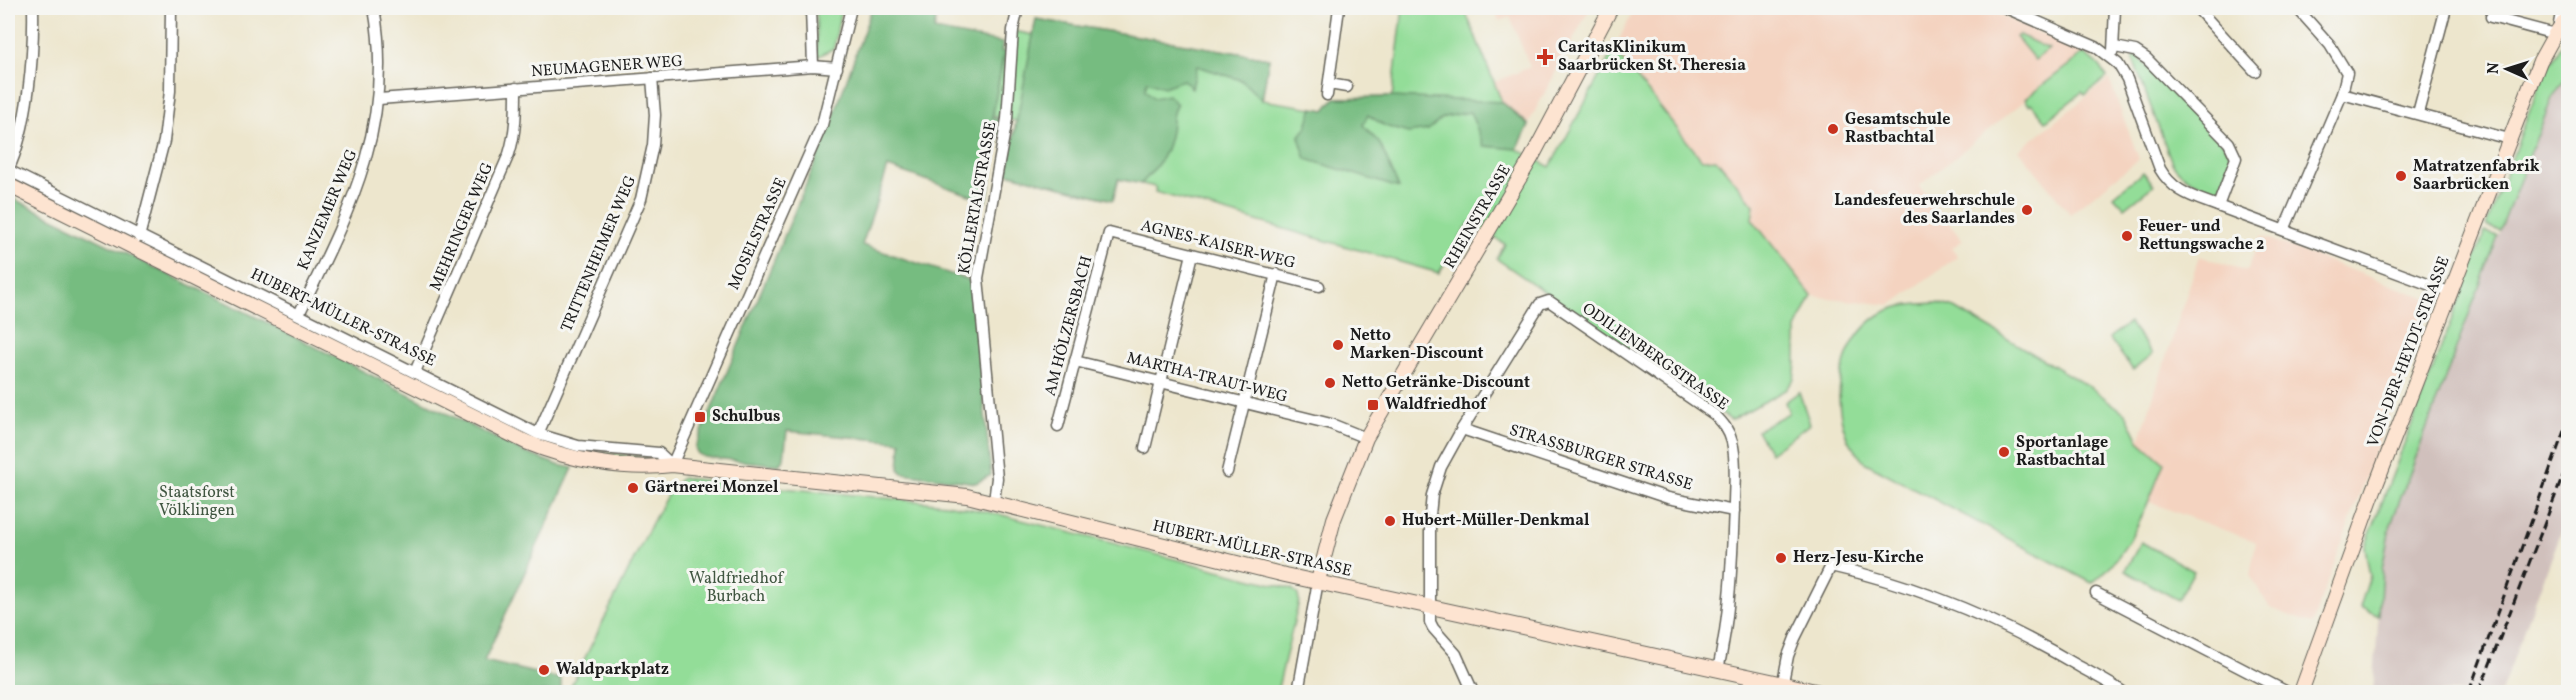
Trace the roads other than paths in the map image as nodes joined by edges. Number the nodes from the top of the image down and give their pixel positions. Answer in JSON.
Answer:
{"nodes":[{"id":1,"x":33,"y":8,"type":"edge"},
{"id":2,"x":171,"y":8,"type":"edge"},
{"id":3,"x":374,"y":8,"type":"edge"},
{"id":4,"x":811,"y":8,"type":"edge"},
{"id":5,"x":850,"y":8,"type":"edge"},
{"id":6,"x":1018,"y":8,"type":"edge"},
{"id":7,"x":1339,"y":8,"type":"edge"},
{"id":8,"x":1611,"y":8,"type":"edge"},
{"id":9,"x":2006,"y":8,"type":"edge"},
{"id":10,"x":2115,"y":8,"type":"edge"},
{"id":11,"x":2197,"y":8,"type":"edge"},
{"id":12,"x":2297,"y":8,"type":"edge"},
{"id":13,"x":2446,"y":8,"type":"edge"},
{"id":14,"x":2562,"y":8,"type":"edge"},
{"id":15,"x":2491,"y":17,"type":"dead end"},
{"id":16,"x":2568,"y":17,"type":"edge"},
{"id":17,"x":2556,"y":31,"type":"junction"},
{"id":18,"x":2113,"y":52,"type":"junction"},
{"id":19,"x":813,"y":66,"type":"junction"},
{"id":20,"x":837,"y":68,"type":"junction"},
{"id":21,"x":2255,"y":71,"type":"dead end"},
{"id":22,"x":652,"y":78,"type":"junction"},
{"id":23,"x":1347,"y":87,"type":"dead end"},
{"id":24,"x":516,"y":88,"type":"junction"},
{"id":25,"x":2342,"y":94,"type":"junction"},
{"id":26,"x":379,"y":99,"type":"junction"},
{"id":27,"x":2418,"y":113,"type":"junction"},
{"id":28,"x":2509,"y":139,"type":"junction"},
{"id":29,"x":8,"y":170,"type":"edge"},
{"id":30,"x":8,"y":185,"type":"edge"},
{"id":31,"x":2218,"y":206,"type":"junction"},
{"id":32,"x":2284,"y":230,"type":"junction"},
{"id":33,"x":1109,"y":233,"type":"joint"},
{"id":34,"x":140,"y":237,"type":"junction"},
{"id":35,"x":1192,"y":254,"type":"junction"},
{"id":36,"x":1276,"y":274,"type":"junction"},
{"id":37,"x":1319,"y":286,"type":"dead end"},
{"id":38,"x":2449,"y":292,"type":"junction"},
{"id":39,"x":299,"y":314,"type":"junction"},
{"id":40,"x":1075,"y":361,"type":"junction"},
{"id":41,"x":415,"y":372,"type":"junction"},
{"id":42,"x":1161,"y":381,"type":"junction"},
{"id":43,"x":1245,"y":402,"type":"junction"},
{"id":44,"x":1058,"y":426,"type":"dead end"},
{"id":45,"x":1462,"y":429,"type":"junction"},
{"id":46,"x":538,"y":434,"type":"junction"},
{"id":47,"x":1366,"y":438,"type":"junction"},
{"id":48,"x":1145,"y":448,"type":"dead end"},
{"id":49,"x":672,"y":465,"type":"junction"},
{"id":50,"x":1227,"y":472,"type":"dead end"},
{"id":51,"x":994,"y":501,"type":"junction"},
{"id":52,"x":1734,"y":511,"type":"junction"},
{"id":53,"x":1318,"y":581,"type":"junction"},
{"id":54,"x":2096,"y":593,"type":"dead end"},
{"id":55,"x":1431,"y":606,"type":"junction"},
{"id":56,"x":1718,"y":670,"type":"junction"},
{"id":57,"x":1782,"y":688,"type":"edge"},
{"id":58,"x":1298,"y":693,"type":"edge"},
{"id":59,"x":1473,"y":693,"type":"edge"},
{"id":60,"x":1820,"y":693,"type":"edge"},
{"id":61,"x":2124,"y":693,"type":"edge"},
{"id":62,"x":2287,"y":693,"type":"edge"},
{"id":63,"x":2301,"y":693,"type":"edge"}],
"edges":[{"from":1,"to":29,"type":"street"},
{"from":2,"to":34,"type":"street"},
{"from":3,"to":26,"type":"street","name":"KANZEMER WEG"},
{"from":4,"to":19,"type":"street"},
{"from":5,"to":20,"type":"street","name":"MOSELSTRASSE"},
{"from":6,"to":51,"type":"street","name":"KÖLLERTALSTRASSE"},
{"from":7,"to":23,"type":"street"},
{"from":8,"to":47,"type":"main road","name":"RHEINSTRASSE"},
{"from":9,"to":18,"type":"street"},
{"from":10,"to":18,"type":"street"},
{"from":11,"to":21,"type":"street"},
{"from":12,"to":25,"type":"street"},
{"from":13,"to":27,"type":"street"},
{"from":14,"to":17,"type":"street","name":"VON-DER-HEYDT-STRASSE"},
{"from":15,"to":17,"type":"street"},
{"from":16,"to":17,"type":"main road","name":"VON-DER-HEYDT-STRASSE"},
{"from":17,"to":28,"type":"main road","name":"VON-DER-HEYDT-STRASSE"},
{"from":18,"to":31,"type":"street"},
{"from":18,"to":31,"type":"street"},
{"from":19,"to":20,"type":"street","name":"NEUMAGENER WEG"},
{"from":19,"to":22,"type":"street","name":"NEUMAGENER WEG"},
{"from":20,"to":49,"type":"street","name":"MOSELSTRASSE"},
{"from":22,"to":24,"type":"street","name":"NEUMAGENER WEG"},
{"from":22,"to":46,"type":"street","name":"TRITTENHEIMER WEG"},
{"from":24,"to":26,"type":"street","name":"NEUMAGENER WEG"},
{"from":24,"to":41,"type":"street","name":"MEHRINGER WEG"},
{"from":25,"to":27,"type":"street"},
{"from":25,"to":32,"type":"street"},
{"from":26,"to":39,"type":"street","name":"KANZEMER WEG"},
{"from":27,"to":28,"type":"street"},
{"from":28,"to":38,"type":"main road","name":"VON-DER-HEYDT-STRASSE"},
{"from":29,"to":34,"type":"street","name":"HUBERT-MÜLLER-STRASSE"},
{"from":30,"to":49,"type":"main road","name":"HUBERT-MÜLLER-STRASSE"},
{"from":31,"to":32,"type":"street"},
{"from":32,"to":38,"type":"street"},
{"from":33,"to":35,"type":"street","name":"AGNES-KAISER-WEG"},
{"from":33,"to":40,"type":"street","name":"AM HÖLZERSBACH"},
{"from":34,"to":39,"type":"street","name":"HUBERT-MÜLLER-STRASSE"},
{"from":35,"to":36,"type":"street","name":"AGNES-KAISER-WEG"},
{"from":35,"to":42,"type":"street"},
{"from":36,"to":37,"type":"street","name":"AGNES-KAISER-WEG"},
{"from":36,"to":43,"type":"street"},
{"from":38,"to":63,"type":"main road","name":"VON-DER-HEYDT-STRASSE"},
{"from":39,"to":41,"type":"street","name":"HUBERT-MÜLLER-STRASSE"},
{"from":40,"to":42,"type":"street","name":"MARTHA-TRAUT-WEG"},
{"from":40,"to":44,"type":"street","name":"AM HÖLZERSBACH"},
{"from":41,"to":46,"type":"street","name":"HUBERT-MÜLLER-STRASSE"},
{"from":42,"to":43,"type":"street","name":"MARTHA-TRAUT-WEG"},
{"from":42,"to":48,"type":"street"},
{"from":43,"to":47,"type":"street","name":"MARTHA-TRAUT-WEG"},
{"from":43,"to":50,"type":"street"},
{"from":45,"to":52,"type":"street","name":"STRASSBURGER STRASSE"},
{"from":45,"to":52,"type":"street","name":"ODILIENBERGSTRASSE"},
{"from":45,"to":55,"type":"street"},
{"from":46,"to":49,"type":"street","name":"HUBERT-MÜLLER-STRASSE"},
{"from":47,"to":53,"type":"main road","name":"RHEINSTRASSE"},
{"from":49,"to":51,"type":"main road","name":"HUBERT-MÜLLER-STRASSE"},
{"from":51,"to":53,"type":"main road","name":"HUBERT-MÜLLER-STRASSE"},
{"from":52,"to":56,"type":"street","name":"ODILIENBERGSTRASSE"},
{"from":53,"to":55,"type":"main road","name":"HUBERT-MÜLLER-STRASSE"},
{"from":53,"to":58,"type":"street"},
{"from":54,"to":62,"type":"street"},
{"from":55,"to":56,"type":"main road","name":"HUBERT-MÜLLER-STRASSE"},
{"from":55,"to":59,"type":"street"},
{"from":56,"to":57,"type":"main road","name":"HUBERT-MÜLLER-STRASSE"},
{"from":57,"to":60,"type":"main road","name":"HUBERT-MÜLLER-STRASSE"},
{"from":57,"to":61,"type":"street"}]}
